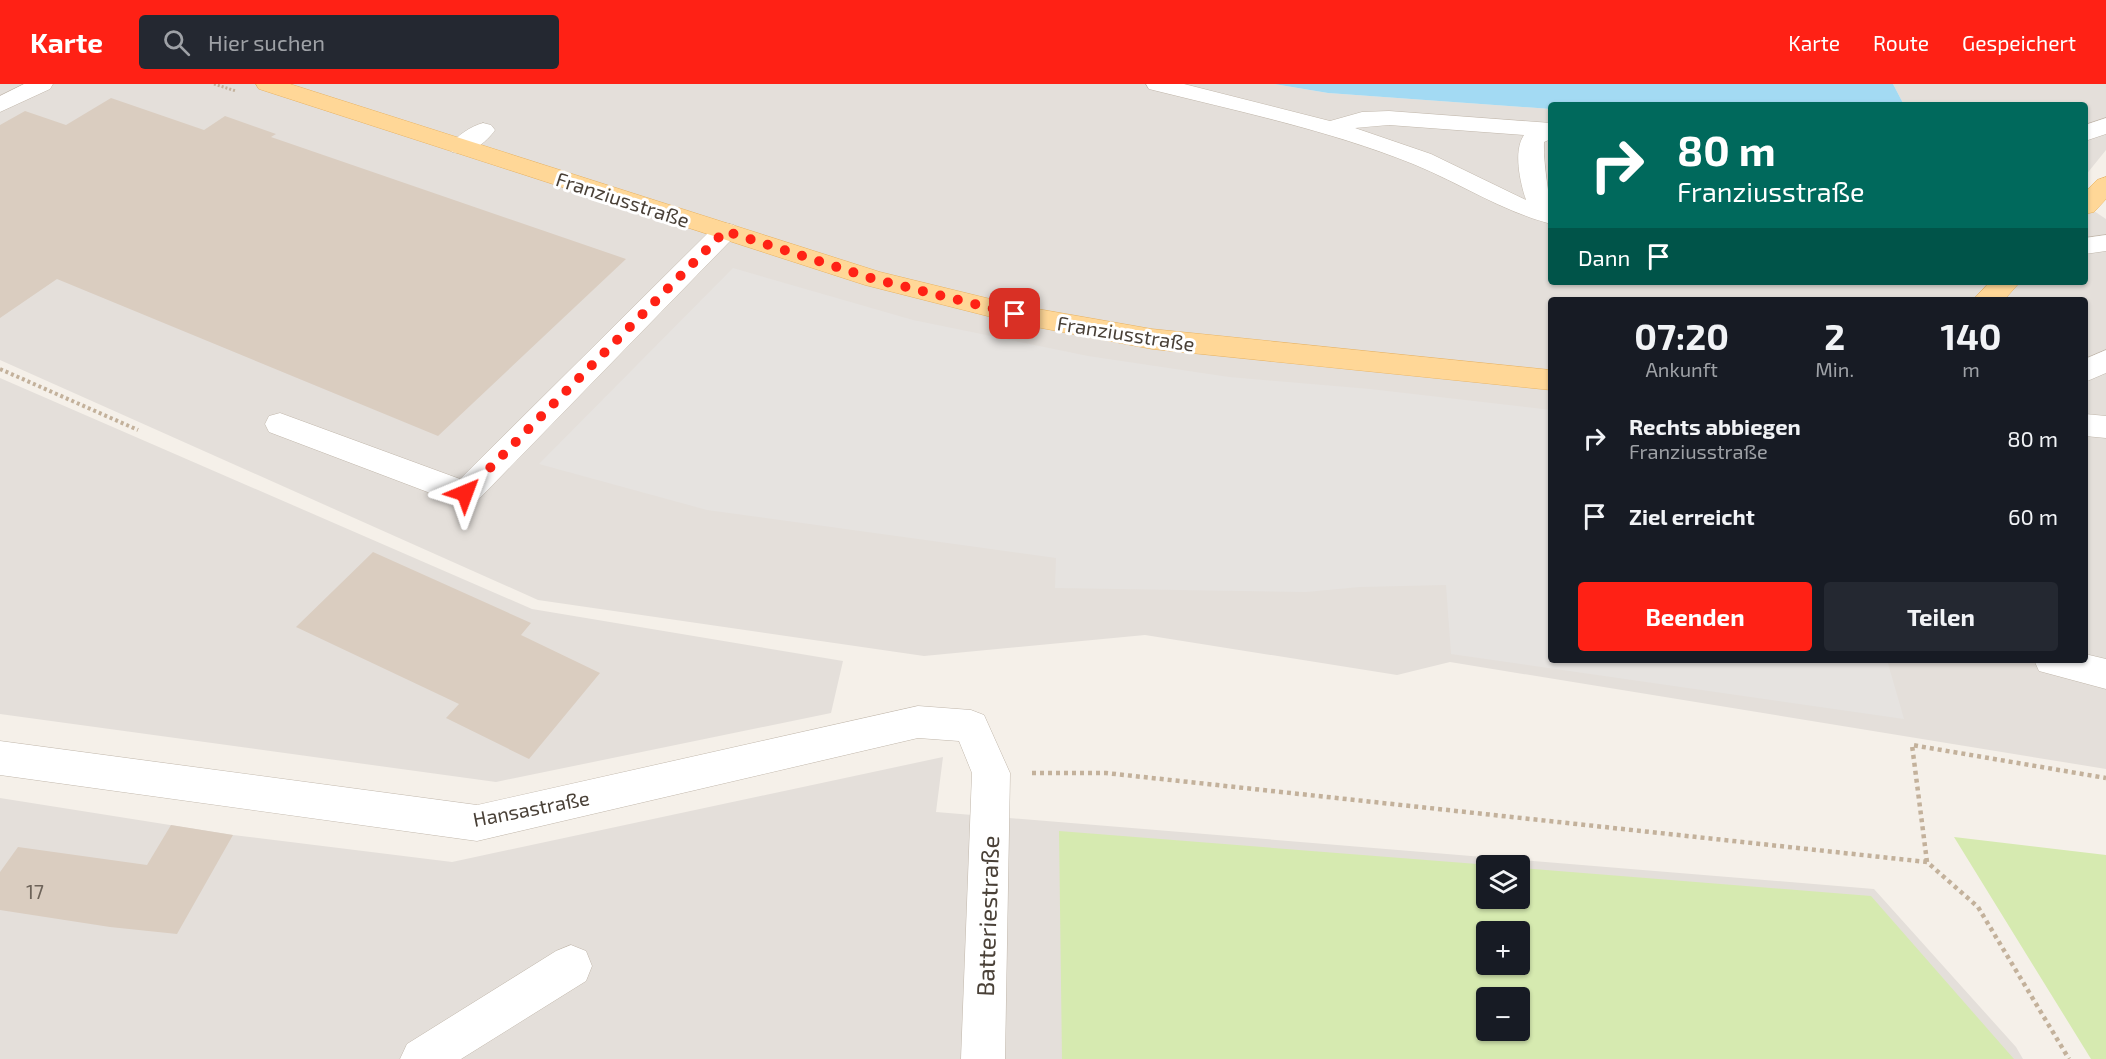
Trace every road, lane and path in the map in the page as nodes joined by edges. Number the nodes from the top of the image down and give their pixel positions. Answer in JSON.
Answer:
{"nodes":[{"id":1,"x":42,"y":84,"type":"edge"},
{"id":2,"x":267,"y":84,"type":"edge"},
{"id":3,"x":1156,"y":84,"type":"edge"},
{"id":4,"x":0,"y":105,"type":"edge"},
{"id":5,"x":2106,"y":125,"type":"edge"},
{"id":6,"x":1330,"y":128,"type":"junction"},
{"id":7,"x":483,"y":130,"type":"dead end"},
{"id":8,"x":1548,"y":131,"type":"edge"},
{"id":9,"x":1548,"y":132,"type":"edge"},
{"id":10,"x":2088,"y":133,"type":"edge"},
{"id":11,"x":461,"y":147,"type":"junction"},
{"id":12,"x":2106,"y":184,"type":"edge"},
{"id":13,"x":2088,"y":203,"type":"edge"},
{"id":14,"x":1548,"y":215,"type":"edge"},
{"id":15,"x":725,"y":231,"type":"junction"},
{"id":16,"x":2106,"y":243,"type":"edge"},
{"id":17,"x":2088,"y":246,"type":"edge"},
{"id":18,"x":2004,"y":285,"type":"edge"},
{"id":19,"x":1990,"y":297,"type":"edge"},
{"id":20,"x":2106,"y":360,"type":"edge"},
{"id":21,"x":0,"y":369,"type":"edge"},
{"id":22,"x":2088,"y":370,"type":"edge"},
{"id":23,"x":1548,"y":381,"type":"edge"},
{"id":24,"x":280,"y":424,"type":"dead end"},
{"id":25,"x":2088,"y":424,"type":"edge"},
{"id":26,"x":2106,"y":427,"type":"edge"},
{"id":27,"x":138,"y":430,"type":"dead end"},
{"id":28,"x":2063,"y":663,"type":"edge"},
{"id":29,"x":2106,"y":674,"type":"edge"},
{"id":30,"x":4,"y":766,"type":"edge"},
{"id":31,"x":991,"y":773,"type":"junction"},
{"id":32,"x":2106,"y":778,"type":"edge"},
{"id":33,"x":1927,"y":862,"type":"junction"},
{"id":34,"x":571,"y":966,"type":"dead end"},
{"id":35,"x":422,"y":1059,"type":"edge"},
{"id":36,"x":983,"y":1059,"type":"edge"},
{"id":37,"x":2069,"y":1059,"type":"edge"}],
"edges":[{"from":1,"to":4,"type":"street"},
{"from":2,"to":11,"type":"main road","name":"Franziusstraße"},
{"from":3,"to":6,"type":"street"},
{"from":5,"to":10,"type":"street"},
{"from":6,"to":8,"type":"street"},
{"from":6,"to":14,"type":"street"},
{"from":7,"to":11,"type":"street"},
{"from":9,"to":14,"type":"street"},
{"from":11,"to":15,"type":"main road","name":"Franziusstraße"},
{"from":12,"to":13,"type":"main road"},
{"from":15,"to":23,"type":"main road","name":"Franziusstraße"},
{"from":15,"to":24,"type":"street"},
{"from":16,"to":17,"type":"street"},
{"from":18,"to":19,"type":"main road"},
{"from":20,"to":22,"type":"street"},
{"from":21,"to":27,"type":"path"},
{"from":25,"to":26,"type":"street"},
{"from":28,"to":29,"type":"street"},
{"from":30,"to":31,"type":"street","name":"Hansastraße"},
{"from":31,"to":33,"type":"path"},
{"from":31,"to":36,"type":"street","name":"Batteriestraße"},
{"from":32,"to":33,"type":"path"},
{"from":33,"to":37,"type":"path"},
{"from":34,"to":35,"type":"street"}]}
